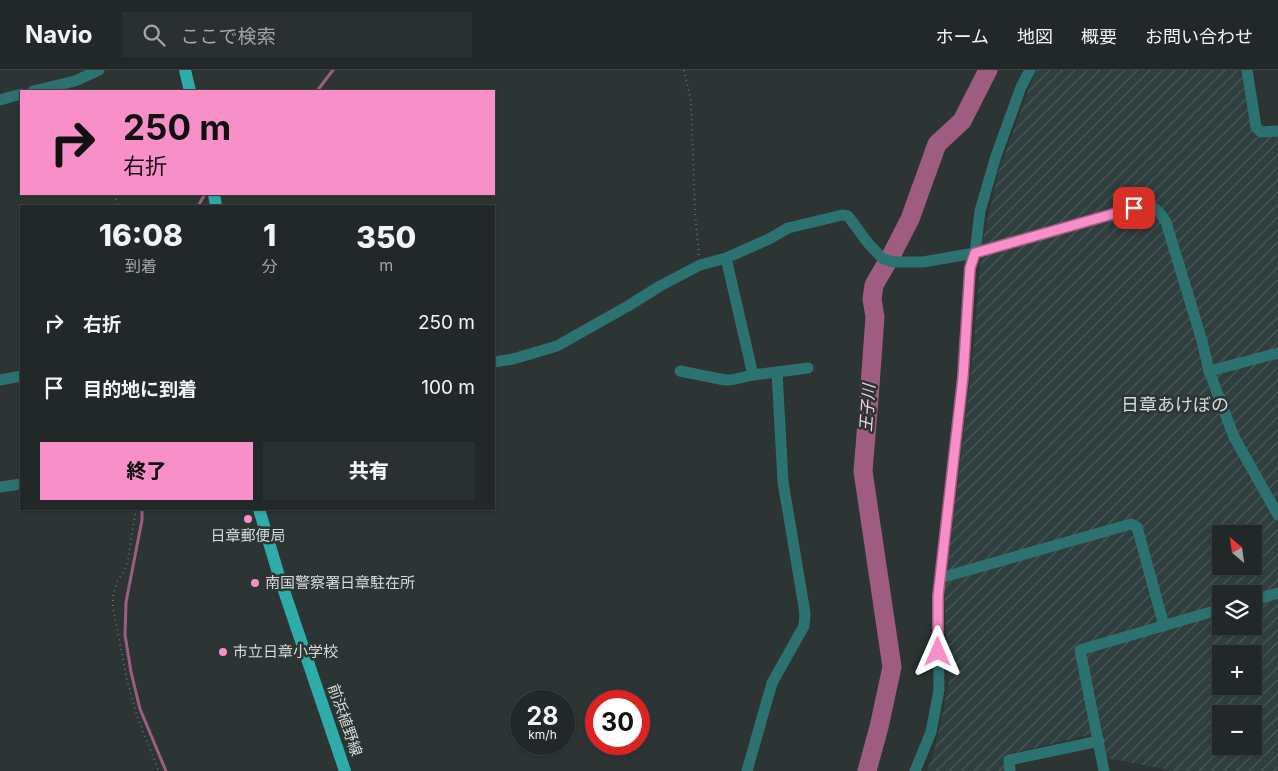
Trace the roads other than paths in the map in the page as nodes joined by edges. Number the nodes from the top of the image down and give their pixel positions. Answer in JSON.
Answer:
{"nodes":[{"id":1,"x":99,"y":70,"type":"edge"},
{"id":2,"x":185,"y":70,"type":"edge"},
{"id":3,"x":1030,"y":70,"type":"edge"},
{"id":4,"x":1247,"y":70,"type":"edge"},
{"id":5,"x":36,"y":90,"type":"edge"},
{"id":6,"x":190,"y":90,"type":"edge"},
{"id":7,"x":20,"y":94,"type":"edge"},
{"id":8,"x":0,"y":100,"type":"edge"},
{"id":9,"x":1278,"y":131,"type":"edge"},
{"id":10,"x":975,"y":253,"type":"junction"},
{"id":11,"x":726,"y":258,"type":"junction"},
{"id":12,"x":1278,"y":352,"type":"edge"},
{"id":13,"x":495,"y":362,"type":"edge"},
{"id":14,"x":808,"y":368,"type":"dead end"},
{"id":15,"x":680,"y":371,"type":"dead end"},
{"id":16,"x":1209,"y":371,"type":"junction"},
{"id":17,"x":776,"y":372,"type":"junction"},
{"id":18,"x":752,"y":375,"type":"junction"},
{"id":19,"x":20,"y":376,"type":"edge"},
{"id":20,"x":0,"y":380,"type":"edge"},
{"id":21,"x":20,"y":484,"type":"edge"},
{"id":22,"x":0,"y":487,"type":"edge"},
{"id":23,"x":259,"y":510,"type":"edge"},
{"id":24,"x":1278,"y":515,"type":"edge"},
{"id":25,"x":940,"y":578,"type":"junction"},
{"id":26,"x":1278,"y":593,"type":"edge"},
{"id":27,"x":1262,"y":598,"type":"edge"},
{"id":28,"x":1212,"y":612,"type":"edge"},
{"id":29,"x":1164,"y":626,"type":"junction"},
{"id":30,"x":1099,"y":741,"type":"junction"},
{"id":31,"x":345,"y":771,"type":"edge"},
{"id":32,"x":747,"y":771,"type":"edge"},
{"id":33,"x":915,"y":771,"type":"edge"},
{"id":34,"x":1010,"y":771,"type":"edge"},
{"id":35,"x":1104,"y":771,"type":"edge"}],
"edges":[{"from":1,"to":5,"type":"street"},
{"from":2,"to":6,"type":"main road"},
{"from":3,"to":10,"type":"street"},
{"from":4,"to":9,"type":"street"},
{"from":7,"to":8,"type":"street"},
{"from":10,"to":11,"type":"street"},
{"from":10,"to":16,"type":"street"},
{"from":10,"to":25,"type":"street"},
{"from":11,"to":13,"type":"street"},
{"from":11,"to":18,"type":"street"},
{"from":12,"to":16,"type":"street"},
{"from":14,"to":17,"type":"street"},
{"from":15,"to":18,"type":"street"},
{"from":16,"to":24,"type":"street"},
{"from":17,"to":18,"type":"street"},
{"from":17,"to":32,"type":"street"},
{"from":19,"to":20,"type":"street"},
{"from":21,"to":22,"type":"street"},
{"from":23,"to":31,"type":"main road","name":"前浜植野線"},
{"from":25,"to":29,"type":"street"},
{"from":25,"to":33,"type":"street"},
{"from":26,"to":27,"type":"street"},
{"from":28,"to":29,"type":"street"},
{"from":29,"to":30,"type":"street"},
{"from":30,"to":34,"type":"street"},
{"from":30,"to":35,"type":"street"}]}
